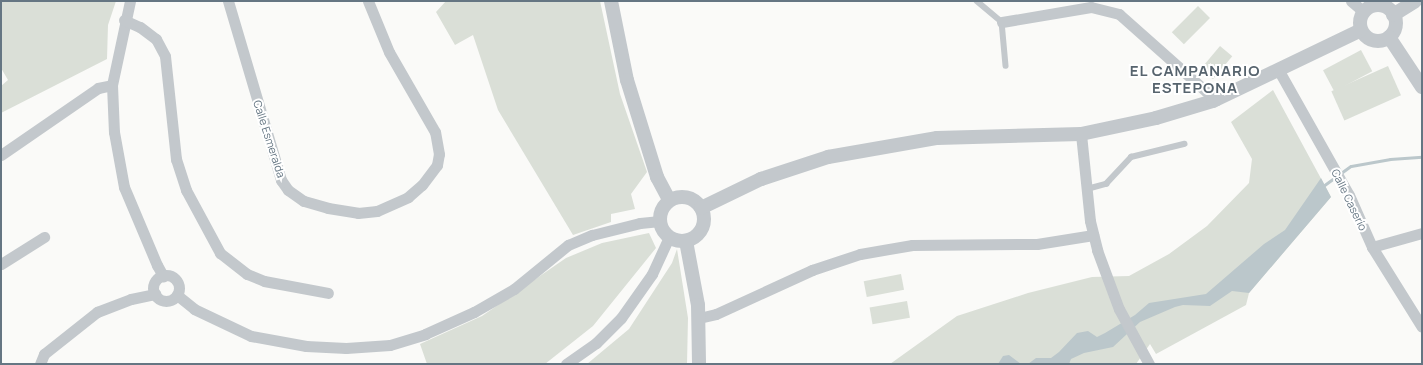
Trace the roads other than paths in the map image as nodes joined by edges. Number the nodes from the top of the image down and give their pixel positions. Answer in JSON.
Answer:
{"nodes":[{"id":1,"x":130,"y":1,"type":"edge"},
{"id":2,"x":228,"y":1,"type":"edge"},
{"id":3,"x":368,"y":1,"type":"edge"},
{"id":4,"x":611,"y":1,"type":"edge"},
{"id":5,"x":977,"y":1,"type":"edge"},
{"id":6,"x":1351,"y":1,"type":"edge"},
{"id":7,"x":1415,"y":1,"type":"edge"},
{"id":8,"x":1364,"y":12,"type":"junction"},
{"id":9,"x":1394,"y":14,"type":"junction"},
{"id":10,"x":124,"y":20,"type":"junction"},
{"id":11,"x":1002,"y":22,"type":"junction"},
{"id":12,"x":1362,"y":30,"type":"junction"},
{"id":13,"x":1389,"y":37,"type":"junction"},
{"id":14,"x":1006,"y":66,"type":"dead end"},
{"id":15,"x":1279,"y":71,"type":"junction"},
{"id":16,"x":112,"y":85,"type":"junction"},
{"id":17,"x":1422,"y":87,"type":"edge"},
{"id":18,"x":1216,"y":100,"type":"junction"},
{"id":19,"x":1081,"y":134,"type":"junction"},
{"id":20,"x":1184,"y":144,"type":"dead end"},
{"id":21,"x":1,"y":155,"type":"edge"},
{"id":22,"x":1087,"y":189,"type":"junction"},
{"id":23,"x":669,"y":200,"type":"junction"},
{"id":24,"x":701,"y":208,"type":"junction"},
{"id":25,"x":660,"y":221,"type":"junction"},
{"id":26,"x":1422,"y":233,"type":"edge"},
{"id":27,"x":1093,"y":235,"type":"junction"},
{"id":28,"x":669,"y":236,"type":"junction"},
{"id":29,"x":44,"y":237,"type":"dead end"},
{"id":30,"x":686,"y":241,"type":"junction"},
{"id":31,"x":1372,"y":247,"type":"junction"},
{"id":32,"x":1,"y":264,"type":"edge"},
{"id":33,"x":163,"y":276,"type":"junction"},
{"id":34,"x":156,"y":294,"type":"junction"},
{"id":35,"x":328,"y":294,"type":"dead end"},
{"id":36,"x":177,"y":295,"type":"junction"},
{"id":37,"x":699,"y":318,"type":"junction"},
{"id":38,"x":1422,"y":327,"type":"edge"},
{"id":39,"x":40,"y":364,"type":"edge"},
{"id":40,"x":566,"y":364,"type":"edge"},
{"id":41,"x":699,"y":364,"type":"edge"},
{"id":42,"x":1149,"y":364,"type":"edge"}],
"edges":[{"from":1,"to":10,"type":"street"},
{"from":2,"to":3,"type":"street","name":"Calle Esmeralda"},
{"from":4,"to":23,"type":"street"},
{"from":5,"to":11,"type":"lane"},
{"from":6,"to":8,"type":"street"},
{"from":7,"to":9,"type":"street"},
{"from":8,"to":9,"type":"street"},
{"from":8,"to":12,"type":"street"},
{"from":9,"to":13,"type":"street"},
{"from":10,"to":16,"type":"street"},
{"from":10,"to":35,"type":"street"},
{"from":11,"to":14,"type":"lane"},
{"from":11,"to":18,"type":"street"},
{"from":12,"to":13,"type":"street"},
{"from":12,"to":15,"type":"street"},
{"from":13,"to":17,"type":"street"},
{"from":15,"to":18,"type":"street"},
{"from":15,"to":31,"type":"street","name":"Calle Caserío"},
{"from":16,"to":21,"type":"street"},
{"from":16,"to":33,"type":"street"},
{"from":18,"to":19,"type":"street"},
{"from":19,"to":22,"type":"street"},
{"from":19,"to":24,"type":"street"},
{"from":20,"to":22,"type":"lane"},
{"from":22,"to":27,"type":"street"},
{"from":23,"to":24,"type":"street"},
{"from":23,"to":25,"type":"street"},
{"from":24,"to":30,"type":"street"},
{"from":25,"to":28,"type":"street"},
{"from":25,"to":36,"type":"street"},
{"from":26,"to":31,"type":"street"},
{"from":27,"to":37,"type":"street"},
{"from":27,"to":42,"type":"street"},
{"from":28,"to":30,"type":"street"},
{"from":28,"to":40,"type":"street"},
{"from":29,"to":32,"type":"street"},
{"from":30,"to":37,"type":"street"},
{"from":31,"to":38,"type":"street","name":"Calle Caserío"},
{"from":33,"to":34,"type":"street"},
{"from":33,"to":36,"type":"street"},
{"from":34,"to":36,"type":"street"},
{"from":34,"to":39,"type":"street"},
{"from":37,"to":41,"type":"street"}]}
